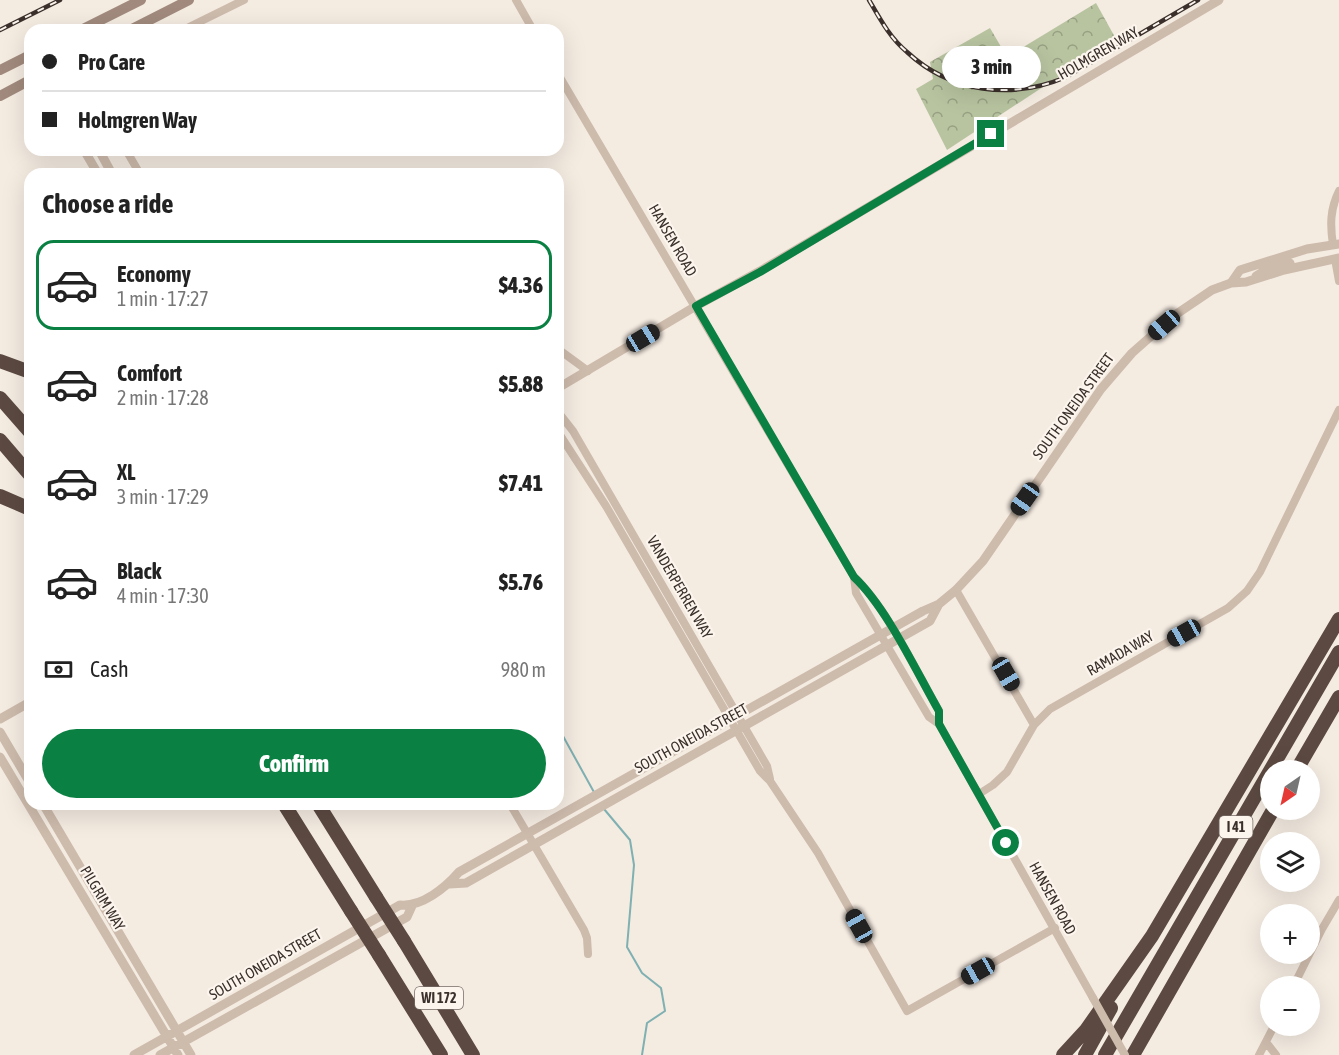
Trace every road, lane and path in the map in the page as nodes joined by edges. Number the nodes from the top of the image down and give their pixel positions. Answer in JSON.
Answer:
{"nodes":[{"id":1,"x":141,"y":0,"type":"edge"},
{"id":2,"x":189,"y":0,"type":"edge"},
{"id":3,"x":244,"y":0,"type":"edge"},
{"id":4,"x":516,"y":0,"type":"edge"},
{"id":5,"x":1219,"y":0,"type":"edge"},
{"id":6,"x":93,"y":24,"type":"edge"},
{"id":7,"x":142,"y":24,"type":"edge"},
{"id":8,"x":195,"y":24,"type":"edge"},
{"id":9,"x":530,"y":24,"type":"edge"},
{"id":10,"x":24,"y":58,"type":"edge"},
{"id":11,"x":0,"y":70,"type":"edge"},
{"id":12,"x":24,"y":84,"type":"edge"},
{"id":13,"x":564,"y":84,"type":"edge"},
{"id":14,"x":0,"y":96,"type":"edge"},
{"id":15,"x":1339,"y":191,"type":"edge"},
{"id":16,"x":1336,"y":244,"type":"edge"},
{"id":17,"x":1338,"y":258,"type":"edge"},
{"id":18,"x":1339,"y":281,"type":"edge"},
{"id":19,"x":1246,"y":282,"type":"junction"},
{"id":20,"x":1231,"y":283,"type":"junction"},
{"id":21,"x":696,"y":306,"type":"junction"},
{"id":22,"x":564,"y":353,"type":"edge"},
{"id":23,"x":0,"y":361,"type":"edge"},
{"id":24,"x":24,"y":370,"type":"edge"},
{"id":25,"x":588,"y":371,"type":"junction"},
{"id":26,"x":564,"y":385,"type":"edge"},
{"id":27,"x":0,"y":398,"type":"edge"},
{"id":28,"x":1339,"y":410,"type":"edge"},
{"id":29,"x":564,"y":420,"type":"edge"},
{"id":30,"x":24,"y":425,"type":"edge"},
{"id":31,"x":0,"y":440,"type":"edge"},
{"id":32,"x":564,"y":441,"type":"edge"},
{"id":33,"x":24,"y":469,"type":"edge"},
{"id":34,"x":0,"y":496,"type":"edge"},
{"id":35,"x":24,"y":506,"type":"edge"},
{"id":36,"x":854,"y":577,"type":"junction"},
{"id":37,"x":957,"y":590,"type":"junction"},
{"id":38,"x":939,"y":604,"type":"junction"},
{"id":39,"x":1339,"y":618,"type":"edge"},
{"id":40,"x":892,"y":629,"type":"junction"},
{"id":41,"x":881,"y":635,"type":"junction"},
{"id":42,"x":898,"y":640,"type":"junction"},
{"id":43,"x":888,"y":646,"type":"junction"},
{"id":44,"x":1339,"y":652,"type":"edge"},
{"id":45,"x":1339,"y":698,"type":"edge"},
{"id":46,"x":24,"y":705,"type":"edge"},
{"id":47,"x":733,"y":718,"type":"junction"},
{"id":48,"x":0,"y":719,"type":"edge"},
{"id":49,"x":939,"y":724,"type":"junction"},
{"id":50,"x":1034,"y":725,"type":"junction"},
{"id":51,"x":739,"y":729,"type":"junction"},
{"id":52,"x":0,"y":732,"type":"edge"},
{"id":53,"x":0,"y":758,"type":"edge"},
{"id":54,"x":1302,"y":760,"type":"edge"},
{"id":55,"x":24,"y":773,"type":"edge"},
{"id":56,"x":979,"y":794,"type":"junction"},
{"id":57,"x":24,"y":798,"type":"edge"},
{"id":58,"x":31,"y":810,"type":"edge"},
{"id":59,"x":47,"y":810,"type":"edge"},
{"id":60,"x":288,"y":810,"type":"edge"},
{"id":61,"x":322,"y":810,"type":"edge"},
{"id":62,"x":513,"y":810,"type":"edge"},
{"id":63,"x":1267,"y":820,"type":"edge"},
{"id":64,"x":527,"y":835,"type":"junction"},
{"id":65,"x":533,"y":845,"type":"junction"},
{"id":66,"x":449,"y":884,"type":"junction"},
{"id":67,"x":1339,"y":900,"type":"edge"},
{"id":68,"x":412,"y":906,"type":"junction"},
{"id":69,"x":1055,"y":928,"type":"junction"},
{"id":70,"x":1152,"y":936,"type":"junction"},
{"id":71,"x":588,"y":954,"type":"dead end"},
{"id":72,"x":1298,"y":976,"type":"edge"},
{"id":73,"x":177,"y":1031,"type":"junction"},
{"id":74,"x":167,"y":1036,"type":"junction"},
{"id":75,"x":1269,"y":1036,"type":"edge"},
{"id":76,"x":183,"y":1042,"type":"junction"},
{"id":77,"x":1266,"y":1042,"type":"junction"},
{"id":78,"x":176,"y":1051,"type":"edge"},
{"id":79,"x":134,"y":1055,"type":"edge"},
{"id":80,"x":160,"y":1055,"type":"edge"},
{"id":81,"x":191,"y":1055,"type":"edge"},
{"id":82,"x":441,"y":1055,"type":"edge"},
{"id":83,"x":473,"y":1055,"type":"edge"},
{"id":84,"x":1063,"y":1055,"type":"edge"},
{"id":85,"x":1085,"y":1055,"type":"edge"},
{"id":86,"x":1105,"y":1055,"type":"edge"},
{"id":87,"x":1125,"y":1055,"type":"edge"},
{"id":88,"x":1133,"y":1055,"type":"edge"},
{"id":89,"x":1259,"y":1055,"type":"edge"},
{"id":90,"x":1276,"y":1055,"type":"edge"}],
"edges":[{"from":1,"to":6,"type":"main road"},
{"from":2,"to":7,"type":"main road"},
{"from":3,"to":8,"type":"street"},
{"from":4,"to":9,"type":"street"},
{"from":5,"to":21,"type":"street","name":"HOLMGREN WAY"},
{"from":10,"to":11,"type":"main road"},
{"from":12,"to":14,"type":"main road"},
{"from":13,"to":21,"type":"street","name":"HANSEN ROAD"},
{"from":15,"to":16,"type":"street"},
{"from":16,"to":19,"type":"street"},
{"from":16,"to":20,"type":"street"},
{"from":17,"to":18,"type":"street"},
{"from":17,"to":19,"type":"street","name":"SOUTH ONEIDA STREET"},
{"from":19,"to":20,"type":"street","name":"SOUTH ONEIDA STREET"},
{"from":20,"to":37,"type":"street","name":"SOUTH ONEIDA STREET"},
{"from":21,"to":25,"type":"street","name":"HOLMGREN WAY"},
{"from":21,"to":36,"type":"street","name":"HANSEN ROAD"},
{"from":22,"to":25,"type":"street"},
{"from":23,"to":24,"type":"highway"},
{"from":25,"to":26,"type":"street","name":"HOLMGREN WAY"},
{"from":27,"to":30,"type":"highway"},
{"from":28,"to":50,"type":"street","name":"RAMADA WAY"},
{"from":29,"to":47,"type":"street","name":"VANDERPERREN WAY"},
{"from":31,"to":33,"type":"highway"},
{"from":32,"to":47,"type":"street","name":"VANDERPERREN WAY"},
{"from":34,"to":35,"type":"highway"},
{"from":36,"to":40,"type":"street","name":"HANSEN ROAD"},
{"from":36,"to":41,"type":"street","name":"HANSEN ROAD"},
{"from":37,"to":38,"type":"street","name":"SOUTH ONEIDA STREET"},
{"from":37,"to":50,"type":"street"},
{"from":38,"to":40,"type":"street","name":"SOUTH ONEIDA STREET"},
{"from":38,"to":42,"type":"street","name":"SOUTH ONEIDA STREET"},
{"from":39,"to":70,"type":"highway"},
{"from":40,"to":41,"type":"street","name":"SOUTH ONEIDA STREET"},
{"from":40,"to":42,"type":"street","name":"HANSEN ROAD"},
{"from":41,"to":43,"type":"street","name":"HANSEN ROAD"},
{"from":41,"to":47,"type":"street","name":"SOUTH ONEIDA STREET"},
{"from":42,"to":43,"type":"street","name":"SOUTH ONEIDA STREET"},
{"from":42,"to":49,"type":"street","name":"HANSEN ROAD"},
{"from":43,"to":49,"type":"street","name":"HANSEN ROAD"},
{"from":43,"to":51,"type":"street","name":"SOUTH ONEIDA STREET"},
{"from":44,"to":86,"type":"highway","number":"I 41"},
{"from":45,"to":54,"type":"highway"},
{"from":46,"to":48,"type":"street"},
{"from":47,"to":51,"type":"street","name":"VANDERPERREN WAY"},
{"from":47,"to":64,"type":"street","name":"SOUTH ONEIDA STREET"},
{"from":49,"to":56,"type":"street","name":"HANSEN ROAD"},
{"from":50,"to":56,"type":"street","name":"RAMADA WAY"},
{"from":51,"to":65,"type":"street","name":"SOUTH ONEIDA STREET"},
{"from":51,"to":69,"type":"street","name":"VANDERPERREN WAY"},
{"from":52,"to":55,"type":"street"},
{"from":53,"to":57,"type":"street","name":"PILGRIM WAY"},
{"from":56,"to":69,"type":"street","name":"HANSEN ROAD"},
{"from":58,"to":74,"type":"street","name":"PILGRIM WAY"},
{"from":59,"to":73,"type":"street","name":"PILGRIM WAY"},
{"from":60,"to":82,"type":"highway","number":"WI 172","bridge":true},
{"from":61,"to":83,"type":"highway","number":"WI 172","bridge":true},
{"from":62,"to":64,"type":"street"},
{"from":63,"to":88,"type":"highway","number":"I 41"},
{"from":64,"to":65,"type":"street"},
{"from":64,"to":66,"type":"street","name":"SOUTH ONEIDA STREET"},
{"from":65,"to":66,"type":"street","name":"SOUTH ONEIDA STREET"},
{"from":65,"to":71,"type":"street"},
{"from":66,"to":68,"type":"street","name":"SOUTH ONEIDA STREET"},
{"from":67,"to":72,"type":"street"},
{"from":68,"to":73,"type":"street","name":"SOUTH ONEIDA STREET"},
{"from":68,"to":76,"type":"street","name":"SOUTH ONEIDA STREET"},
{"from":69,"to":87,"type":"street","name":"HANSEN ROAD","bridge":true},
{"from":70,"to":84,"type":"highway"},
{"from":70,"to":85,"type":"highway"},
{"from":73,"to":74,"type":"street","name":"SOUTH ONEIDA STREET"},
{"from":73,"to":76,"type":"street","name":"PILGRIM WAY"},
{"from":74,"to":78,"type":"street","name":"PILGRIM WAY"},
{"from":74,"to":79,"type":"street","name":"SOUTH ONEIDA STREET"},
{"from":75,"to":77,"type":"street"},
{"from":76,"to":78,"type":"street","name":"SOUTH ONEIDA STREET"},
{"from":76,"to":81,"type":"street","name":"PILGRIM WAY"},
{"from":77,"to":89,"type":"street"},
{"from":77,"to":90,"type":"street"},
{"from":78,"to":80,"type":"street","name":"SOUTH ONEIDA STREET"}]}
